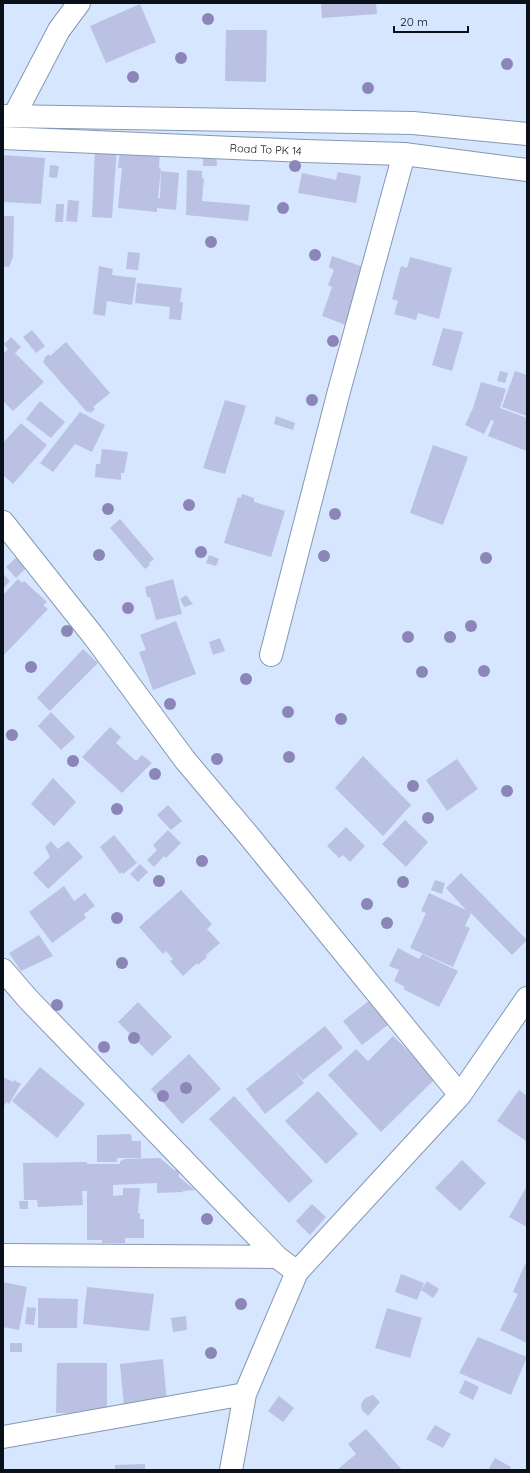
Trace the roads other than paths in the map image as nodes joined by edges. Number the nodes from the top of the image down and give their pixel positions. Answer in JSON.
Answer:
{"nodes":[{"id":1,"x":79,"y":3,"type":"edge"},
{"id":2,"x":8,"y":116,"type":"edge"},
{"id":3,"x":527,"y":134,"type":"edge"},
{"id":4,"x":3,"y":138,"type":"edge"},
{"id":5,"x":404,"y":154,"type":"junction"},
{"id":6,"x":527,"y":170,"type":"edge"},
{"id":7,"x":3,"y":522,"type":"edge"},
{"id":8,"x":271,"y":655,"type":"dead end"},
{"id":9,"x":3,"y":970,"type":"edge"},
{"id":10,"x":527,"y":998,"type":"edge"},
{"id":11,"x":460,"y":1095,"type":"junction"},
{"id":12,"x":3,"y":1255,"type":"edge"},
{"id":13,"x":277,"y":1257,"type":"junction"},
{"id":14,"x":297,"y":1272,"type":"junction"},
{"id":15,"x":245,"y":1394,"type":"junction"},
{"id":16,"x":3,"y":1437,"type":"edge"},
{"id":17,"x":232,"y":1470,"type":"edge"}],
"edges":[{"from":1,"to":2,"type":"street"},
{"from":2,"to":3,"type":"street"},
{"from":4,"to":5,"type":"street","name":"Road To PK 14"},
{"from":5,"to":6,"type":"street","name":"Road To PK 14"},
{"from":5,"to":8,"type":"street"},
{"from":7,"to":11,"type":"street"},
{"from":9,"to":13,"type":"street"},
{"from":10,"to":11,"type":"street"},
{"from":11,"to":14,"type":"street"},
{"from":12,"to":13,"type":"street"},
{"from":13,"to":14,"type":"street"},
{"from":14,"to":15,"type":"street"},
{"from":15,"to":16,"type":"street"},
{"from":15,"to":17,"type":"street"}]}
